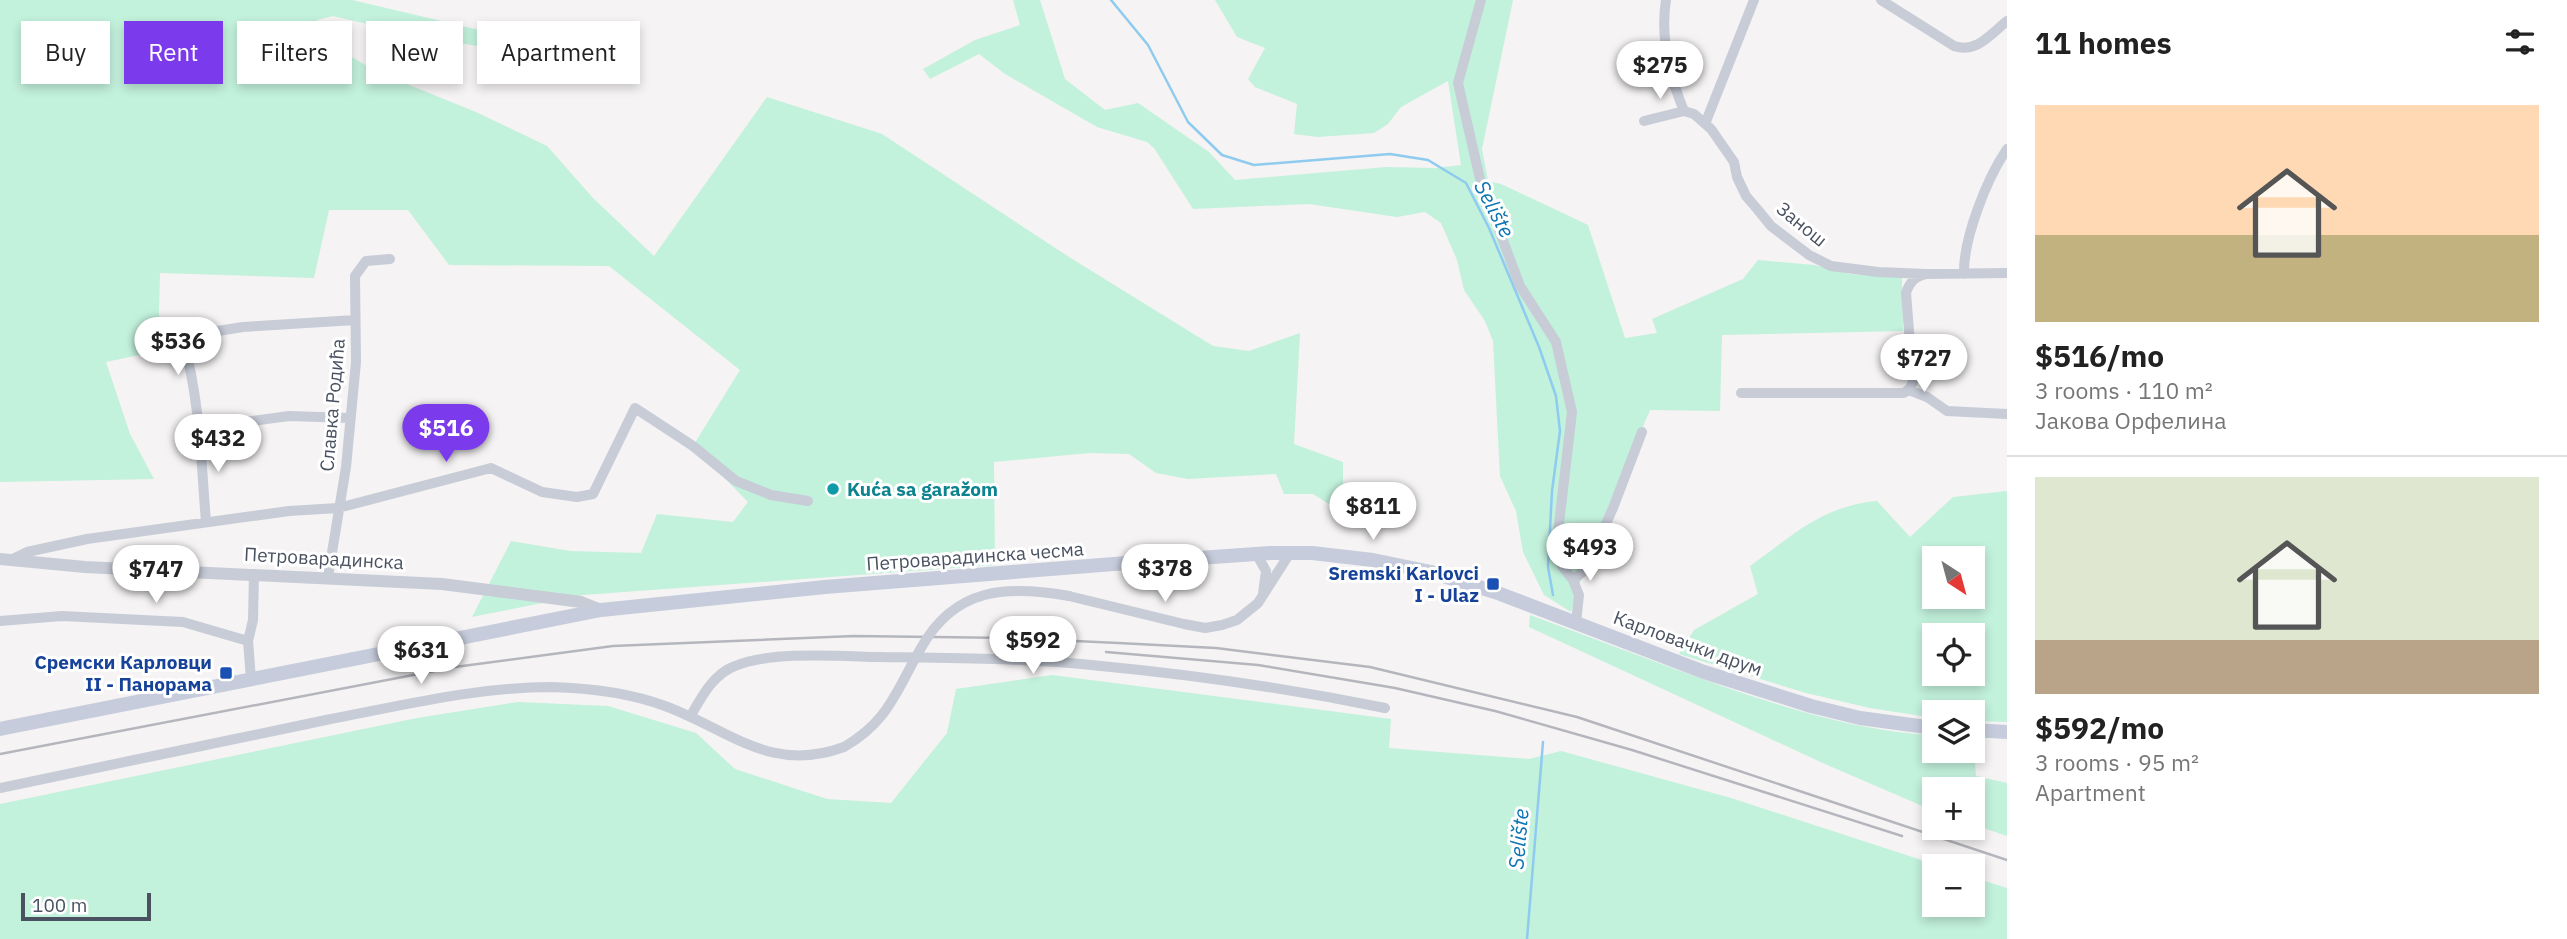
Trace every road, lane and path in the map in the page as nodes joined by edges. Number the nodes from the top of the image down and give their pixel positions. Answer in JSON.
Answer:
{"nodes":[{"id":1,"x":1482,"y":0,"type":"edge"},
{"id":2,"x":1666,"y":0,"type":"edge"},
{"id":3,"x":1754,"y":0,"type":"edge"},
{"id":4,"x":1881,"y":0,"type":"edge"},
{"id":5,"x":2007,"y":21,"type":"edge"},
{"id":6,"x":1684,"y":111,"type":"junction"},
{"id":7,"x":1644,"y":121,"type":"dead end"},
{"id":8,"x":1705,"y":124,"type":"junction"},
{"id":9,"x":2007,"y":149,"type":"edge"},
{"id":10,"x":390,"y":259,"type":"dead end"},
{"id":11,"x":2007,"y":273,"type":"edge"},
{"id":12,"x":1926,"y":274,"type":"junction"},
{"id":13,"x":1964,"y":274,"type":"junction"},
{"id":14,"x":355,"y":320,"type":"junction"},
{"id":15,"x":1909,"y":390,"type":"junction"},
{"id":16,"x":1741,"y":393,"type":"dead end"},
{"id":17,"x":2007,"y":414,"type":"edge"},
{"id":18,"x":350,"y":418,"type":"junction"},
{"id":19,"x":200,"y":428,"type":"junction"},
{"id":20,"x":1642,"y":432,"type":"dead end"},
{"id":21,"x":808,"y":501,"type":"dead end"},
{"id":22,"x":338,"y":508,"type":"junction"},
{"id":23,"x":206,"y":522,"type":"junction"},
{"id":24,"x":1290,"y":553,"type":"junction"},
{"id":25,"x":1257,"y":555,"type":"junction"},
{"id":26,"x":6,"y":560,"type":"edge"},
{"id":27,"x":1394,"y":563,"type":"joint"},
{"id":28,"x":254,"y":574,"type":"junction"},
{"id":29,"x":328,"y":577,"type":"junction"},
{"id":30,"x":1573,"y":580,"type":"junction"},
{"id":31,"x":1263,"y":596,"type":"junction"},
{"id":32,"x":601,"y":610,"type":"junction"},
{"id":33,"x":0,"y":621,"type":"edge"},
{"id":34,"x":1576,"y":623,"type":"junction"},
{"id":35,"x":248,"y":641,"type":"junction"},
{"id":36,"x":251,"y":679,"type":"junction"},
{"id":37,"x":1385,"y":708,"type":"dead end"},
{"id":38,"x":690,"y":717,"type":"junction"},
{"id":39,"x":1922,"y":726,"type":"edge"},
{"id":40,"x":0,"y":729,"type":"edge"},
{"id":41,"x":1985,"y":731,"type":"edge"},
{"id":42,"x":2007,"y":732,"type":"edge"},
{"id":43,"x":0,"y":788,"type":"edge"}],
"edges":[{"from":1,"to":30,"type":"street"},
{"from":2,"to":6,"type":"street"},
{"from":3,"to":8,"type":"street"},
{"from":4,"to":5,"type":"street"},
{"from":6,"to":7,"type":"street"},
{"from":6,"to":8,"type":"street","name":"Занош"},
{"from":8,"to":12,"type":"street","name":"Занош"},
{"from":9,"to":13,"type":"street"},
{"from":10,"to":14,"type":"street","name":"Славка Родића"},
{"from":11,"to":13,"type":"street","name":"Занош"},
{"from":12,"to":13,"type":"street","name":"Занош"},
{"from":12,"to":15,"type":"street"},
{"from":14,"to":18,"type":"street","name":"Славка Родића"},
{"from":14,"to":19,"type":"street"},
{"from":15,"to":16,"type":"street"},
{"from":15,"to":17,"type":"street"},
{"from":18,"to":19,"type":"street"},
{"from":18,"to":22,"type":"street","name":"Славка Родића"},
{"from":19,"to":23,"type":"street"},
{"from":20,"to":30,"type":"street"},
{"from":21,"to":22,"type":"street"},
{"from":22,"to":23,"type":"street"},
{"from":22,"to":29,"type":"street","name":"Славка Родића"},
{"from":23,"to":26,"type":"street"},
{"from":24,"to":25,"type":"main road","name":"Петроварадинска чесма"},
{"from":24,"to":27,"type":"main road","name":"Петроварадинска чесма"},
{"from":24,"to":31,"type":"street"},
{"from":25,"to":31,"type":"street"},
{"from":25,"to":32,"type":"main road","name":"Петроварадинска чесма"},
{"from":26,"to":28,"type":"street","name":"Петроварадинска"},
{"from":27,"to":34,"type":"main road","name":"Карловачки друм"},
{"from":28,"to":29,"type":"street","name":"Петроварадинска"},
{"from":28,"to":35,"type":"street"},
{"from":29,"to":32,"type":"street","name":"Петроварадинска"},
{"from":30,"to":34,"type":"street"},
{"from":31,"to":38,"type":"street","bridge":true},
{"from":32,"to":36,"type":"main road","name":"Петроварадинска чесма"},
{"from":33,"to":35,"type":"street"},
{"from":34,"to":39,"type":"main road","name":"Карловачки друм"},
{"from":35,"to":36,"type":"street"},
{"from":36,"to":40,"type":"main road","name":"Петроварадинска чесма"},
{"from":37,"to":38,"type":"street"},
{"from":38,"to":43,"type":"street"},
{"from":41,"to":42,"type":"main road"}]}
